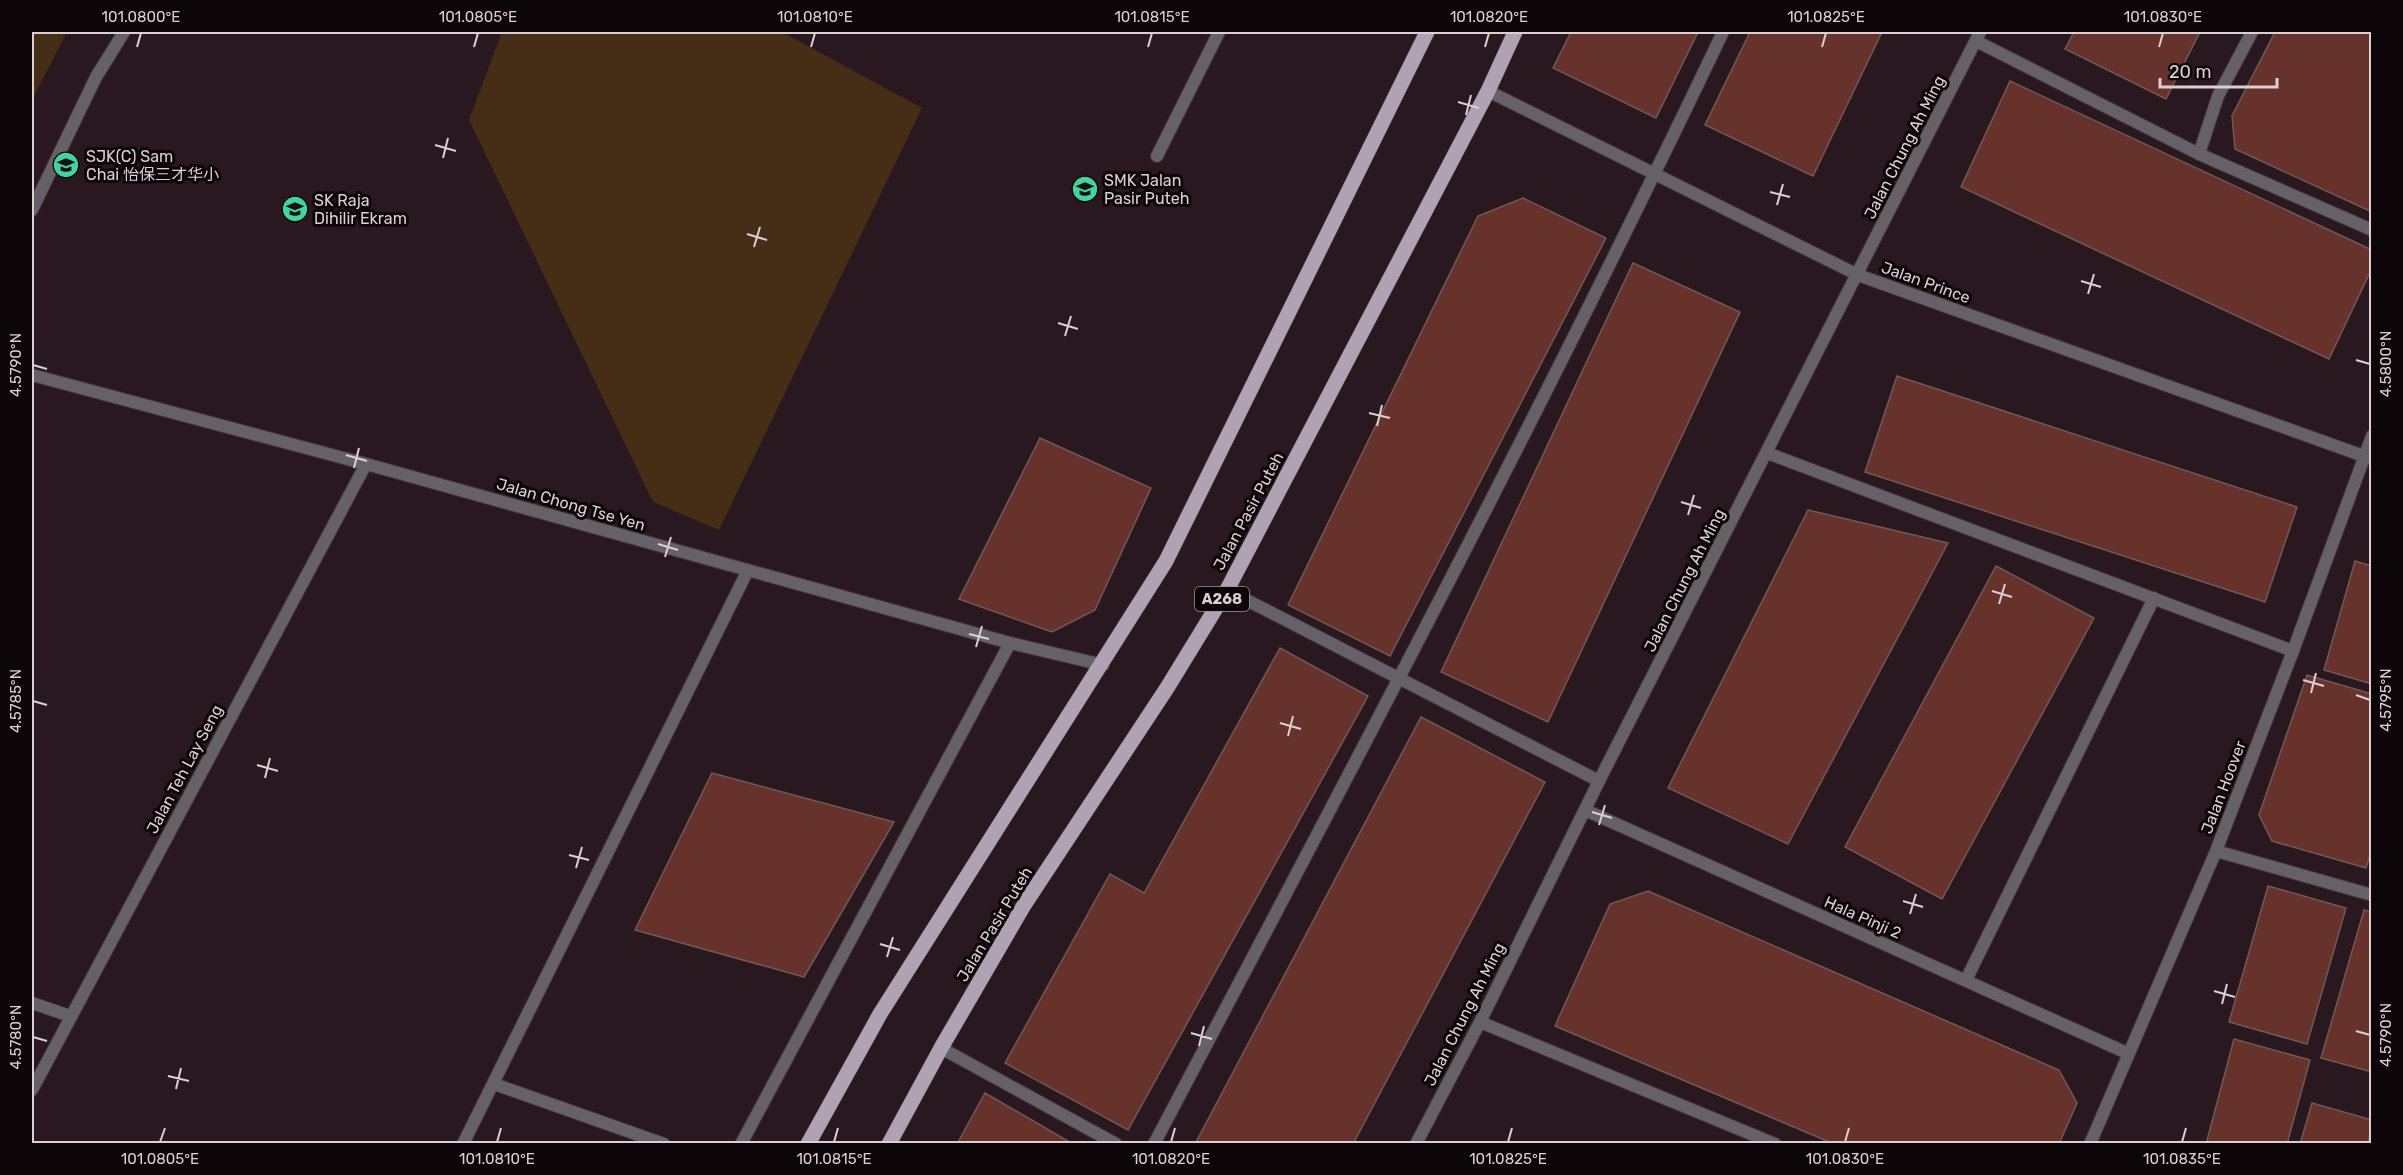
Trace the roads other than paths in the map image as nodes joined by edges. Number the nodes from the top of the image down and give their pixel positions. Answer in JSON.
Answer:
{"nodes":[{"id":1,"x":124,"y":32,"type":"edge"},
{"id":2,"x":1219,"y":32,"type":"edge"},
{"id":3,"x":1427,"y":32,"type":"edge"},
{"id":4,"x":1515,"y":32,"type":"edge"},
{"id":5,"x":1723,"y":32,"type":"edge"},
{"id":6,"x":2252,"y":32,"type":"edge"},
{"id":7,"x":1978,"y":36,"type":"edge"},
{"id":8,"x":1488,"y":91,"type":"junction"},
{"id":9,"x":2199,"y":154,"type":"junction"},
{"id":10,"x":1157,"y":156,"type":"dead end"},
{"id":11,"x":1654,"y":176,"type":"junction"},
{"id":12,"x":32,"y":210,"type":"edge"},
{"id":13,"x":2372,"y":230,"type":"edge"},
{"id":14,"x":1858,"y":275,"type":"junction"},
{"id":15,"x":32,"y":375,"type":"edge"},
{"id":16,"x":2372,"y":436,"type":"edge"},
{"id":17,"x":1767,"y":453,"type":"junction"},
{"id":18,"x":2368,"y":458,"type":"edge"},
{"id":19,"x":366,"y":464,"type":"junction"},
{"id":20,"x":748,"y":570,"type":"junction"},
{"id":21,"x":1227,"y":590,"type":"junction"},
{"id":22,"x":2154,"y":598,"type":"junction"},
{"id":23,"x":1010,"y":643,"type":"junction"},
{"id":24,"x":2293,"y":651,"type":"junction"},
{"id":25,"x":1102,"y":664,"type":"junction"},
{"id":26,"x":1400,"y":679,"type":"junction"},
{"id":27,"x":1599,"y":782,"type":"junction"},
{"id":28,"x":1585,"y":810,"type":"junction"},
{"id":29,"x":2216,"y":851,"type":"junction"},
{"id":30,"x":2372,"y":895,"type":"edge"},
{"id":31,"x":1965,"y":980,"type":"junction"},
{"id":32,"x":32,"y":1003,"type":"edge"},
{"id":33,"x":70,"y":1016,"type":"junction"},
{"id":34,"x":1480,"y":1022,"type":"junction"},
{"id":35,"x":941,"y":1048,"type":"junction"},
{"id":36,"x":2127,"y":1053,"type":"junction"},
{"id":37,"x":494,"y":1084,"type":"junction"},
{"id":38,"x":32,"y":1089,"type":"edge"},
{"id":39,"x":463,"y":1143,"type":"edge"},
{"id":40,"x":664,"y":1143,"type":"edge"},
{"id":41,"x":741,"y":1143,"type":"edge"},
{"id":42,"x":808,"y":1143,"type":"edge"},
{"id":43,"x":889,"y":1143,"type":"edge"},
{"id":44,"x":1116,"y":1143,"type":"edge"},
{"id":45,"x":1154,"y":1143,"type":"edge"},
{"id":46,"x":1416,"y":1143,"type":"edge"},
{"id":47,"x":1775,"y":1143,"type":"edge"},
{"id":48,"x":2090,"y":1143,"type":"edge"}],
"edges":[{"from":1,"to":12,"type":"street"},
{"from":2,"to":10,"type":"street"},
{"from":3,"to":25,"type":"main road"},
{"from":4,"to":8,"type":"main road","name":"Jalan Pasir Puteh","number":"A268"},
{"from":5,"to":11,"type":"street"},
{"from":6,"to":9,"type":"street"},
{"from":7,"to":9,"type":"street"},
{"from":7,"to":14,"type":"street","name":"Jalan Chung Ah Ming"},
{"from":8,"to":11,"type":"street","name":"Jalan Prince"},
{"from":8,"to":21,"type":"main road","name":"Jalan Pasir Puteh","number":"A268"},
{"from":9,"to":13,"type":"street"},
{"from":11,"to":14,"type":"street","name":"Jalan Prince"},
{"from":11,"to":26,"type":"street"},
{"from":14,"to":17,"type":"street","name":"Jalan Chung Ah Ming"},
{"from":14,"to":18,"type":"street","name":"Jalan Prince"},
{"from":15,"to":19,"type":"street","name":"Jalan Chong Tse Yen"},
{"from":16,"to":18,"type":"street","name":"Jalan Hoover"},
{"from":17,"to":22,"type":"street"},
{"from":17,"to":27,"type":"street","name":"Jalan Chung Ah Ming"},
{"from":18,"to":24,"type":"street","name":"Jalan Hoover"},
{"from":19,"to":20,"type":"street","name":"Jalan Chong Tse Yen"},
{"from":19,"to":33,"type":"street","name":"Jalan Teh Lay Seng"},
{"from":20,"to":23,"type":"street","name":"Jalan Chong Tse Yen"},
{"from":20,"to":37,"type":"street"},
{"from":21,"to":26,"type":"street"},
{"from":21,"to":35,"type":"main road","name":"Jalan Pasir Puteh","number":"A268"},
{"from":22,"to":24,"type":"street"},
{"from":22,"to":31,"type":"street"},
{"from":23,"to":25,"type":"street","name":"Jalan Chong Tse Yen"},
{"from":23,"to":41,"type":"street"},
{"from":24,"to":29,"type":"street","name":"Jalan Hoover"},
{"from":25,"to":42,"type":"main road"},
{"from":26,"to":27,"type":"street"},
{"from":26,"to":45,"type":"street"},
{"from":27,"to":28,"type":"street","name":"Jalan Chung Ah Ming"},
{"from":28,"to":31,"type":"street","name":"Hala Pinji 2"},
{"from":28,"to":34,"type":"street","name":"Jalan Chung Ah Ming"},
{"from":29,"to":30,"type":"street"},
{"from":29,"to":36,"type":"street","name":"Jalan Hoover"},
{"from":31,"to":36,"type":"street","name":"Hala Pinji 2"},
{"from":32,"to":33,"type":"street"},
{"from":33,"to":38,"type":"street","name":"Jalan Teh Lay Seng"},
{"from":34,"to":46,"type":"street","name":"Jalan Chung Ah Ming"},
{"from":34,"to":47,"type":"street"},
{"from":35,"to":43,"type":"main road","name":"Jalan Pasir Puteh","number":"A268"},
{"from":35,"to":44,"type":"street"},
{"from":36,"to":48,"type":"street","name":"Jalan Hoover"},
{"from":37,"to":39,"type":"street"},
{"from":37,"to":40,"type":"street"}]}
